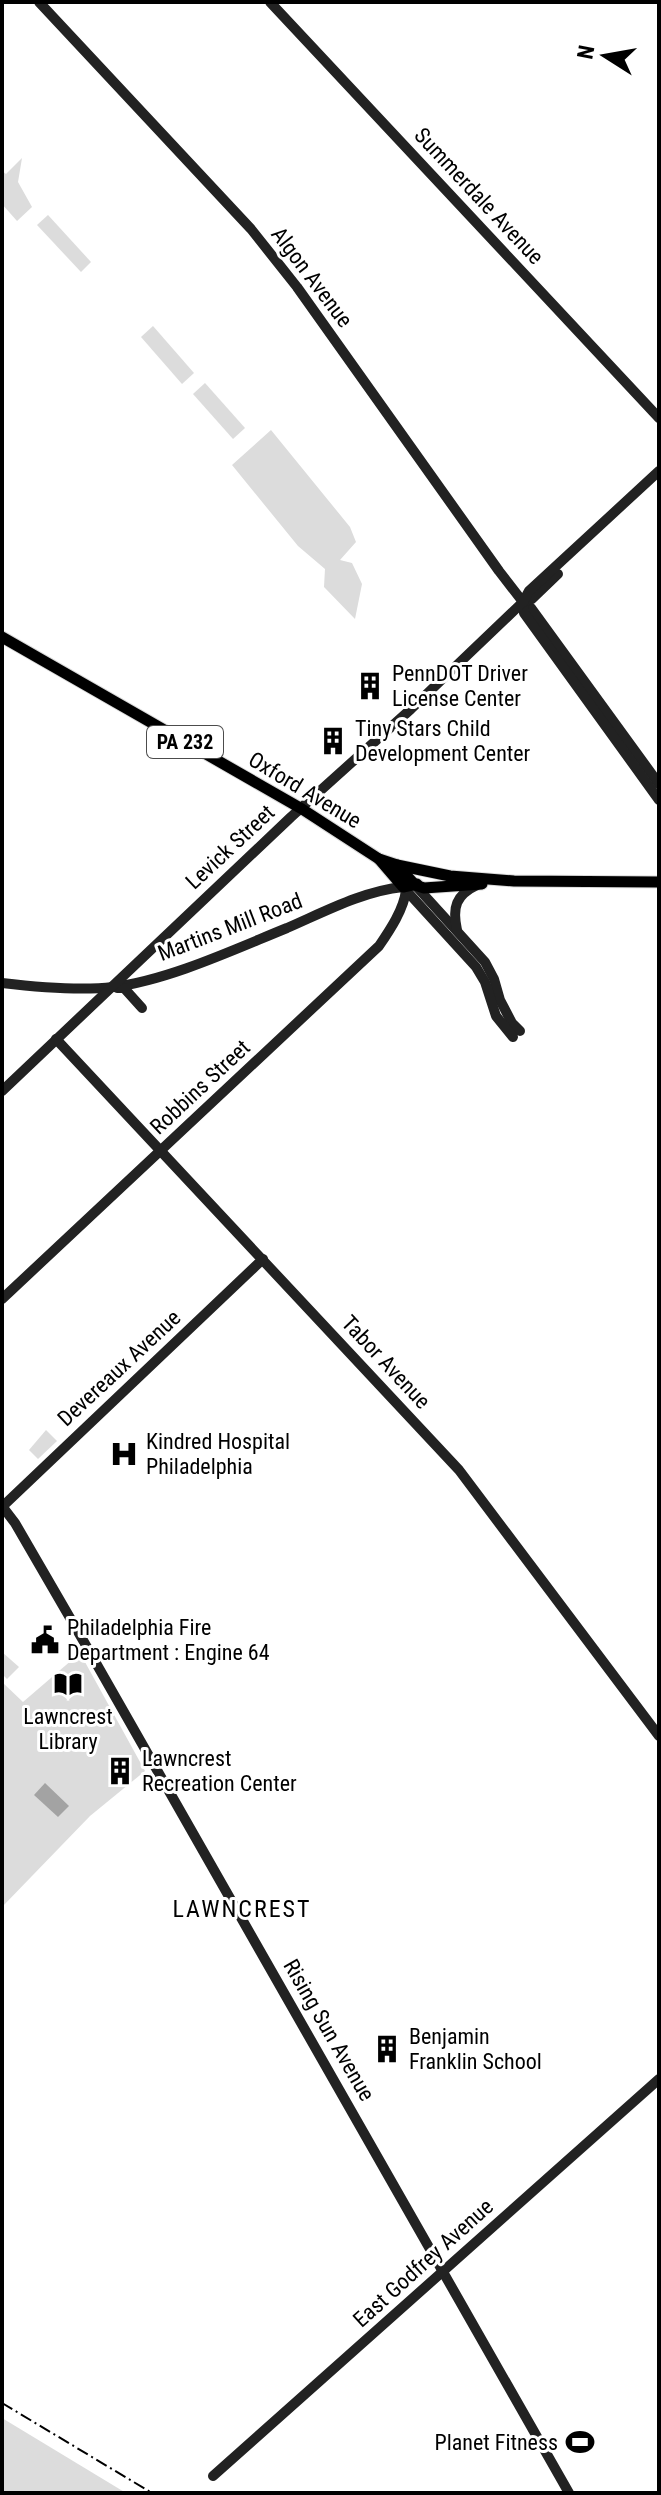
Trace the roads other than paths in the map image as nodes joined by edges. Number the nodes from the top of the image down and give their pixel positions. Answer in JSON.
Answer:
{"nodes":[{"id":1,"x":39,"y":2,"type":"edge"},
{"id":2,"x":270,"y":2,"type":"edge"},
{"id":3,"x":659,"y":418,"type":"edge"},
{"id":4,"x":659,"y":471,"type":"edge"},
{"id":5,"x":659,"y":480,"type":"edge"},
{"id":6,"x":523,"y":602,"type":"junction"},
{"id":7,"x":2,"y":637,"type":"edge"},
{"id":8,"x":659,"y":784,"type":"edge"},
{"id":9,"x":659,"y":800,"type":"edge"},
{"id":10,"x":302,"y":809,"type":"junction"},
{"id":11,"x":379,"y":859,"type":"junction"},
{"id":12,"x":397,"y":865,"type":"junction"},
{"id":13,"x":467,"y":877,"type":"junction"},
{"id":14,"x":514,"y":881,"type":"junction"},
{"id":15,"x":659,"y":882,"type":"edge"},
{"id":16,"x":479,"y":884,"type":"junction"},
{"id":17,"x":408,"y":887,"type":"junction"},
{"id":18,"x":457,"y":932,"type":"junction"},
{"id":19,"x":2,"y":983,"type":"edge"},
{"id":20,"x":111,"y":987,"type":"junction"},
{"id":21,"x":142,"y":1008,"type":"dead end"},
{"id":22,"x":56,"y":1039,"type":"junction"},
{"id":23,"x":2,"y":1091,"type":"edge"},
{"id":24,"x":161,"y":1150,"type":"junction"},
{"id":25,"x":263,"y":1259,"type":"junction"},
{"id":26,"x":2,"y":1299,"type":"edge"},
{"id":27,"x":2,"y":1506,"type":"edge"},
{"id":28,"x":659,"y":1736,"type":"edge"},
{"id":29,"x":659,"y":2079,"type":"edge"},
{"id":30,"x":443,"y":2271,"type":"junction"},
{"id":31,"x":213,"y":2476,"type":"dead end"},
{"id":32,"x":569,"y":2493,"type":"edge"}],
"edges":[{"from":1,"to":6,"type":"street","name":"Algon Avenue"},
{"from":2,"to":3,"type":"street","name":"Summerdale Avenue"},
{"from":4,"to":6,"type":"street","name":"Levick Street"},
{"from":5,"to":6,"type":"street","name":"Levick Street"},
{"from":6,"to":8,"type":"street","name":"Algon Avenue"},
{"from":6,"to":9,"type":"street","name":"Algon Avenue"},
{"from":6,"to":10,"type":"street","name":"Levick Street"},
{"from":7,"to":10,"type":"main road","name":"Oxford Avenue","number":"PA 232"},
{"from":10,"to":11,"type":"main road","name":"Oxford Avenue","number":"PA 232"},
{"from":10,"to":20,"type":"street","name":"Levick Street"},
{"from":11,"to":12,"type":"main road","name":"Oxford Avenue","number":"PA 232"},
{"from":11,"to":17,"type":"main road","name":"Oxford Avenue","number":"PA 232"},
{"from":12,"to":13,"type":"main road","name":"Oxford Avenue","number":"PA 232"},
{"from":12,"to":17,"type":"main road","name":"Oxford Avenue"},
{"from":13,"to":14,"type":"main road","name":"Oxford Avenue","number":"PA 232"},
{"from":13,"to":17,"type":"main road","name":"Martins Mill Road"},
{"from":14,"to":15,"type":"main road","name":"Oxford Avenue","number":"PA 232"},
{"from":14,"to":16,"type":"main road","name":"Oxford Avenue","number":"PA 232"},
{"from":16,"to":17,"type":"main road","name":"Oxford Avenue","number":"PA 232"},
{"from":16,"to":18,"type":"street"},
{"from":17,"to":18,"type":"street"},
{"from":17,"to":18,"type":"street"},
{"from":17,"to":20,"type":"street","name":"Martins Mill Road"},
{"from":17,"to":24,"type":"street","name":"Robbins Street"},
{"from":19,"to":20,"type":"street","name":"Martins Mill Road"},
{"from":20,"to":21,"type":"street"},
{"from":20,"to":22,"type":"street","name":"Levick Street"},
{"from":22,"to":23,"type":"street","name":"Levick Street"},
{"from":22,"to":24,"type":"street","name":"Tabor Avenue"},
{"from":24,"to":25,"type":"street","name":"Tabor Avenue"},
{"from":24,"to":26,"type":"street","name":"Robbins Street"},
{"from":25,"to":27,"type":"street","name":"Devereaux Avenue"},
{"from":25,"to":28,"type":"street","name":"Tabor Avenue"},
{"from":27,"to":30,"type":"street","name":"Rising Sun Avenue"},
{"from":29,"to":30,"type":"street","name":"East Godfrey Avenue"},
{"from":30,"to":31,"type":"street","name":"East Godfrey Avenue"},
{"from":30,"to":32,"type":"street","name":"Rising Sun Avenue"}]}
